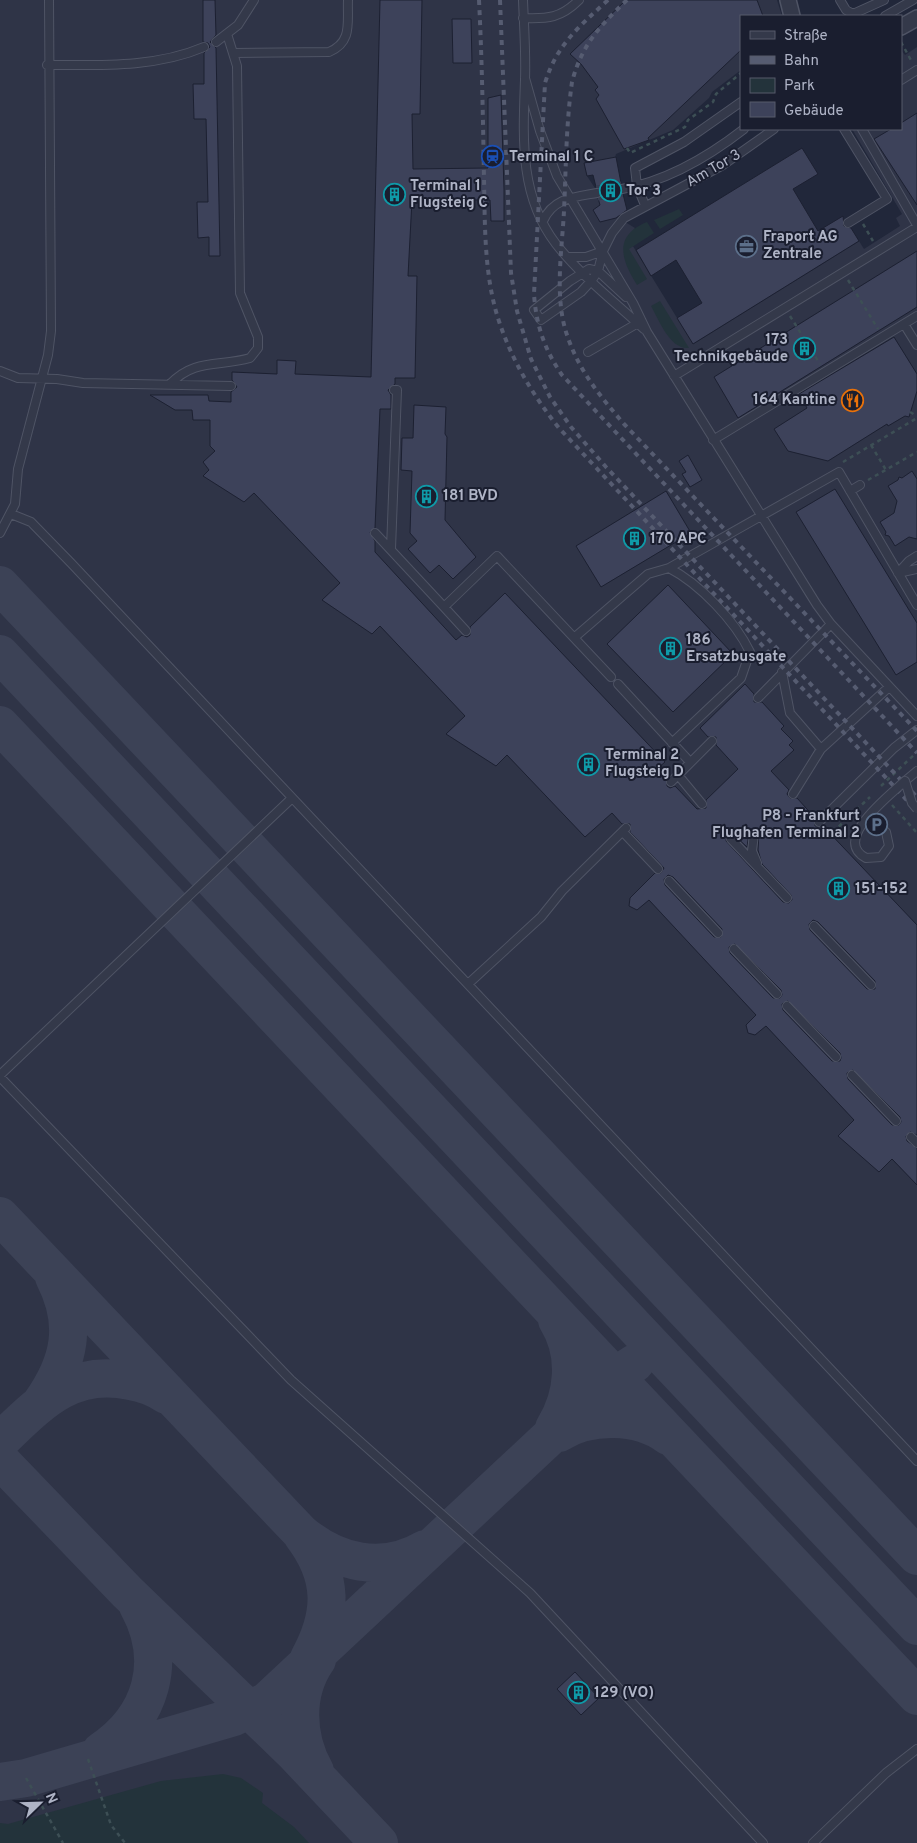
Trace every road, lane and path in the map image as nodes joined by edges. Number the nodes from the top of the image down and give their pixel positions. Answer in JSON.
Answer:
{"nodes":[{"id":1,"x":49,"y":0,"type":"edge"},
{"id":2,"x":254,"y":0,"type":"edge"},
{"id":3,"x":348,"y":0,"type":"edge"},
{"id":4,"x":523,"y":0,"type":"edge"},
{"id":5,"x":579,"y":0,"type":"edge"},
{"id":6,"x":788,"y":0,"type":"edge"},
{"id":7,"x":840,"y":0,"type":"edge"},
{"id":8,"x":884,"y":0,"type":"edge"},
{"id":9,"x":913,"y":0,"type":"edge"},
{"id":10,"x":792,"y":15,"type":"edge"},
{"id":11,"x":887,"y":15,"type":"edge"},
{"id":12,"x":524,"y":18,"type":"junction"},
{"id":13,"x":917,"y":18,"type":"edge"},
{"id":14,"x":902,"y":26,"type":"edge"},
{"id":15,"x":227,"y":34,"type":"junction"},
{"id":16,"x":216,"y":42,"type":"dead end"},
{"id":17,"x":902,"y":44,"type":"edge"},
{"id":18,"x":204,"y":47,"type":"dead end"},
{"id":19,"x":908,"y":53,"type":"dead end"},
{"id":20,"x":233,"y":54,"type":"junction"},
{"id":21,"x":47,"y":65,"type":"junction"},
{"id":22,"x":917,"y":70,"type":"edge"},
{"id":23,"x":740,"y":74,"type":"edge"},
{"id":24,"x":525,"y":78,"type":"junction"},
{"id":25,"x":902,"y":79,"type":"edge"},
{"id":26,"x":740,"y":103,"type":"edge"},
{"id":27,"x":773,"y":130,"type":"edge"},
{"id":28,"x":845,"y":130,"type":"edge"},
{"id":29,"x":863,"y":130,"type":"edge"},
{"id":30,"x":741,"y":131,"type":"edge"},
{"id":31,"x":627,"y":148,"type":"dead end"},
{"id":32,"x":637,"y":186,"type":"junction"},
{"id":33,"x":622,"y":189,"type":"tunnel mouth"},
{"id":34,"x":597,"y":193,"type":"tunnel mouth"},
{"id":35,"x":570,"y":198,"type":"junction"},
{"id":36,"x":645,"y":205,"type":"junction"},
{"id":37,"x":859,"y":216,"type":"junction"},
{"id":38,"x":543,"y":221,"type":"junction"},
{"id":39,"x":848,"y":223,"type":"dead end"},
{"id":40,"x":917,"y":226,"type":"edge"},
{"id":41,"x":874,"y":242,"type":"dead end"},
{"id":42,"x":603,"y":251,"type":"junction"},
{"id":43,"x":568,"y":257,"type":"junction"},
{"id":44,"x":598,"y":271,"type":"junction"},
{"id":45,"x":583,"y":272,"type":"junction"},
{"id":46,"x":843,"y":272,"type":"junction"},
{"id":47,"x":592,"y":280,"type":"junction"},
{"id":48,"x":633,"y":303,"type":"junction"},
{"id":49,"x":785,"y":308,"type":"junction"},
{"id":50,"x":917,"y":316,"type":"edge"},
{"id":51,"x":638,"y":323,"type":"junction"},
{"id":52,"x":904,"y":324,"type":"junction"},
{"id":53,"x":647,"y":332,"type":"junction"},
{"id":54,"x":883,"y":336,"type":"junction"},
{"id":55,"x":917,"y":345,"type":"edge"},
{"id":56,"x":588,"y":352,"type":"dead end"},
{"id":57,"x":0,"y":371,"type":"edge"},
{"id":58,"x":824,"y":372,"type":"junction"},
{"id":59,"x":674,"y":376,"type":"junction"},
{"id":60,"x":42,"y":379,"type":"junction"},
{"id":61,"x":170,"y":384,"type":"junction"},
{"id":62,"x":232,"y":386,"type":"dead end"},
{"id":63,"x":394,"y":390,"type":"dead end"},
{"id":64,"x":910,"y":412,"type":"dead end"},
{"id":65,"x":917,"y":417,"type":"edge"},
{"id":66,"x":713,"y":440,"type":"junction"},
{"id":67,"x":871,"y":445,"type":"junction"},
{"id":68,"x":917,"y":452,"type":"edge"},
{"id":69,"x":845,"y":460,"type":"dead end"},
{"id":70,"x":886,"y":470,"type":"junction"},
{"id":71,"x":860,"y":484,"type":"joint"},
{"id":72,"x":850,"y":491,"type":"junction"},
{"id":73,"x":11,"y":514,"type":"junction"},
{"id":74,"x":760,"y":516,"type":"junction"},
{"id":75,"x":0,"y":533,"type":"edge"},
{"id":76,"x":375,"y":533,"type":"dead end"},
{"id":77,"x":391,"y":549,"type":"junction"},
{"id":78,"x":917,"y":556,"type":"edge"},
{"id":79,"x":669,"y":568,"type":"junction"},
{"id":80,"x":917,"y":569,"type":"edge"},
{"id":81,"x":898,"y":574,"type":"junction"},
{"id":82,"x":917,"y":605,"type":"edge"},
{"id":83,"x":444,"y":607,"type":"junction"},
{"id":84,"x":831,"y":624,"type":"junction"},
{"id":85,"x":466,"y":631,"type":"dead end"},
{"id":86,"x":576,"y":638,"type":"junction"},
{"id":87,"x":782,"y":672,"type":"junction"},
{"id":88,"x":611,"y":677,"type":"dead end"},
{"id":89,"x":618,"y":684,"type":"dead end"},
{"id":90,"x":890,"y":687,"type":"junction"},
{"id":91,"x":758,"y":698,"type":"dead end"},
{"id":92,"x":917,"y":716,"type":"edge"},
{"id":93,"x":917,"y":730,"type":"edge"},
{"id":94,"x":712,"y":740,"type":"dead end"},
{"id":95,"x":672,"y":743,"type":"junction"},
{"id":96,"x":821,"y":749,"type":"junction"},
{"id":97,"x":690,"y":762,"type":"junction"},
{"id":98,"x":917,"y":771,"type":"edge"},
{"id":99,"x":678,"y":775,"type":"junction"},
{"id":100,"x":905,"y":781,"type":"junction"},
{"id":101,"x":671,"y":782,"type":"dead end"},
{"id":102,"x":793,"y":794,"type":"dead end"},
{"id":103,"x":291,"y":799,"type":"junction"},
{"id":104,"x":702,"y":804,"type":"dead end"},
{"id":105,"x":891,"y":804,"type":"dead end"},
{"id":106,"x":917,"y":809,"type":"edge"},
{"id":107,"x":819,"y":822,"type":"dead end"},
{"id":108,"x":876,"y":825,"type":"dead end"},
{"id":109,"x":917,"y":833,"type":"edge"},
{"id":110,"x":754,"y":834,"type":"dead end"},
{"id":111,"x":731,"y":838,"type":"dead end"},
{"id":112,"x":759,"y":867,"type":"junction"},
{"id":113,"x":658,"y":870,"type":"dead end"},
{"id":114,"x":669,"y":881,"type":"dead end"},
{"id":115,"x":787,"y":898,"type":"dead end"},
{"id":116,"x":814,"y":926,"type":"dead end"},
{"id":117,"x":718,"y":933,"type":"dead end"},
{"id":118,"x":734,"y":949,"type":"dead end"},
{"id":119,"x":468,"y":984,"type":"junction"},
{"id":120,"x":871,"y":985,"type":"dead end"},
{"id":121,"x":777,"y":994,"type":"dead end"},
{"id":122,"x":787,"y":1006,"type":"dead end"},
{"id":123,"x":836,"y":1057,"type":"dead end"},
{"id":124,"x":852,"y":1075,"type":"dead end"},
{"id":125,"x":0,"y":1076,"type":"edge"},
{"id":126,"x":896,"y":1121,"type":"dead end"},
{"id":127,"x":917,"y":1461,"type":"edge"},
{"id":128,"x":917,"y":1749,"type":"edge"},
{"id":129,"x":88,"y":1760,"type":"dead end"},
{"id":130,"x":26,"y":1778,"type":"dead end"},
{"id":131,"x":63,"y":1843,"type":"edge"},
{"id":132,"x":125,"y":1843,"type":"edge"},
{"id":133,"x":762,"y":1843,"type":"edge"},
{"id":134,"x":813,"y":1843,"type":"edge"}],
"edges":[{"from":1,"to":21,"type":"lane"},
{"from":2,"to":15,"type":"lane"},
{"from":3,"to":20,"type":"lane"},
{"from":4,"to":12,"type":"lane"},
{"from":5,"to":12,"type":"lane"},
{"from":6,"to":10,"type":"street"},
{"from":7,"to":8,"type":"lane"},
{"from":9,"to":11,"type":"lane"},
{"from":12,"to":24,"type":"lane"},
{"from":13,"to":14,"type":"street"},
{"from":15,"to":16,"type":"lane"},
{"from":15,"to":20,"type":"lane"},
{"from":17,"to":19,"type":"path"},
{"from":18,"to":21,"type":"lane"},
{"from":20,"to":61,"type":"lane"},
{"from":21,"to":60,"type":"lane"},
{"from":22,"to":25,"type":"lane"},
{"from":23,"to":31,"type":"path"},
{"from":24,"to":35,"type":"lane"},
{"from":24,"to":38,"type":"lane"},
{"from":26,"to":32,"type":"lane"},
{"from":27,"to":36,"type":"lane","name":"Am Tor 3"},
{"from":28,"to":37,"type":"lane"},
{"from":29,"to":40,"type":"lane"},
{"from":30,"to":32,"type":"lane","name":"Am Tor 3"},
{"from":32,"to":33,"type":"lane","name":"Am Tor 3"},
{"from":32,"to":36,"type":"lane"},
{"from":34,"to":35,"type":"lane"},
{"from":35,"to":38,"type":"lane"},
{"from":35,"to":42,"type":"lane"},
{"from":36,"to":42,"type":"lane","name":"Am Tor 3"},
{"from":37,"to":39,"type":"lane"},
{"from":37,"to":41,"type":"path"},
{"from":38,"to":43,"type":"lane"},
{"from":40,"to":46,"type":"lane"},
{"from":42,"to":43,"type":"lane"},
{"from":42,"to":44,"type":"lane"},
{"from":42,"to":48,"type":"lane"},
{"from":43,"to":45,"type":"lane"},
{"from":44,"to":45,"type":"lane"},
{"from":44,"to":47,"type":"lane"},
{"from":44,"to":48,"type":"lane"},
{"from":45,"to":47,"type":"lane"},
{"from":45,"to":47,"type":"lane"},
{"from":46,"to":49,"type":"lane"},
{"from":46,"to":54,"type":"path"},
{"from":47,"to":51,"type":"lane"},
{"from":48,"to":53,"type":"lane"},
{"from":49,"to":58,"type":"path"},
{"from":49,"to":59,"type":"lane"},
{"from":50,"to":52,"type":"lane"},
{"from":51,"to":53,"type":"lane"},
{"from":51,"to":56,"type":"lane"},
{"from":52,"to":54,"type":"lane"},
{"from":52,"to":55,"type":"lane"},
{"from":53,"to":59,"type":"lane"},
{"from":54,"to":58,"type":"lane"},
{"from":57,"to":60,"type":"lane"},
{"from":58,"to":66,"type":"lane"},
{"from":59,"to":66,"type":"lane"},
{"from":60,"to":61,"type":"lane"},
{"from":60,"to":73,"type":"lane"},
{"from":61,"to":62,"type":"lane"},
{"from":63,"to":77,"type":"lane"},
{"from":64,"to":65,"type":"path"},
{"from":65,"to":67,"type":"path"},
{"from":66,"to":74,"type":"lane"},
{"from":67,"to":69,"type":"path"},
{"from":67,"to":70,"type":"path"},
{"from":68,"to":70,"type":"path"},
{"from":70,"to":71,"type":"path"},
{"from":71,"to":72,"type":"lane"},
{"from":72,"to":74,"type":"lane"},
{"from":72,"to":81,"type":"lane"},
{"from":73,"to":75,"type":"lane"},
{"from":73,"to":103,"type":"lane"},
{"from":74,"to":79,"type":"lane"},
{"from":74,"to":84,"type":"lane"},
{"from":76,"to":77,"type":"lane"},
{"from":77,"to":83,"type":"lane"},
{"from":78,"to":81,"type":"lane"},
{"from":79,"to":86,"type":"lane"},
{"from":79,"to":95,"type":"lane"},
{"from":80,"to":81,"type":"lane"},
{"from":81,"to":82,"type":"lane"},
{"from":83,"to":85,"type":"lane"},
{"from":83,"to":86,"type":"lane"},
{"from":84,"to":87,"type":"lane"},
{"from":84,"to":90,"type":"lane"},
{"from":86,"to":88,"type":"lane"},
{"from":87,"to":91,"type":"lane"},
{"from":87,"to":96,"type":"lane"},
{"from":89,"to":95,"type":"lane"},
{"from":90,"to":92,"type":"lane"},
{"from":90,"to":96,"type":"lane"},
{"from":93,"to":107,"type":"lane"},
{"from":94,"to":97,"type":"lane"},
{"from":95,"to":97,"type":"lane"},
{"from":96,"to":102,"type":"lane"},
{"from":97,"to":99,"type":"lane"},
{"from":98,"to":100,"type":"lane"},
{"from":99,"to":101,"type":"lane"},
{"from":99,"to":104,"type":"lane"},
{"from":100,"to":106,"type":"lane","bridge":true},
{"from":100,"to":108,"type":"lane","bridge":true},
{"from":103,"to":119,"type":"lane"},
{"from":103,"to":125,"type":"lane"},
{"from":105,"to":109,"type":"path"},
{"from":110,"to":112,"type":"lane"},
{"from":111,"to":112,"type":"lane"},
{"from":112,"to":115,"type":"lane"},
{"from":113,"to":119,"type":"lane"},
{"from":114,"to":117,"type":"lane"},
{"from":116,"to":120,"type":"lane"},
{"from":118,"to":121,"type":"lane"},
{"from":119,"to":127,"type":"lane"},
{"from":122,"to":123,"type":"lane"},
{"from":124,"to":126,"type":"lane"},
{"from":125,"to":133,"type":"lane"},
{"from":128,"to":134,"type":"lane"},
{"from":129,"to":132,"type":"path"},
{"from":130,"to":131,"type":"path"}]}
